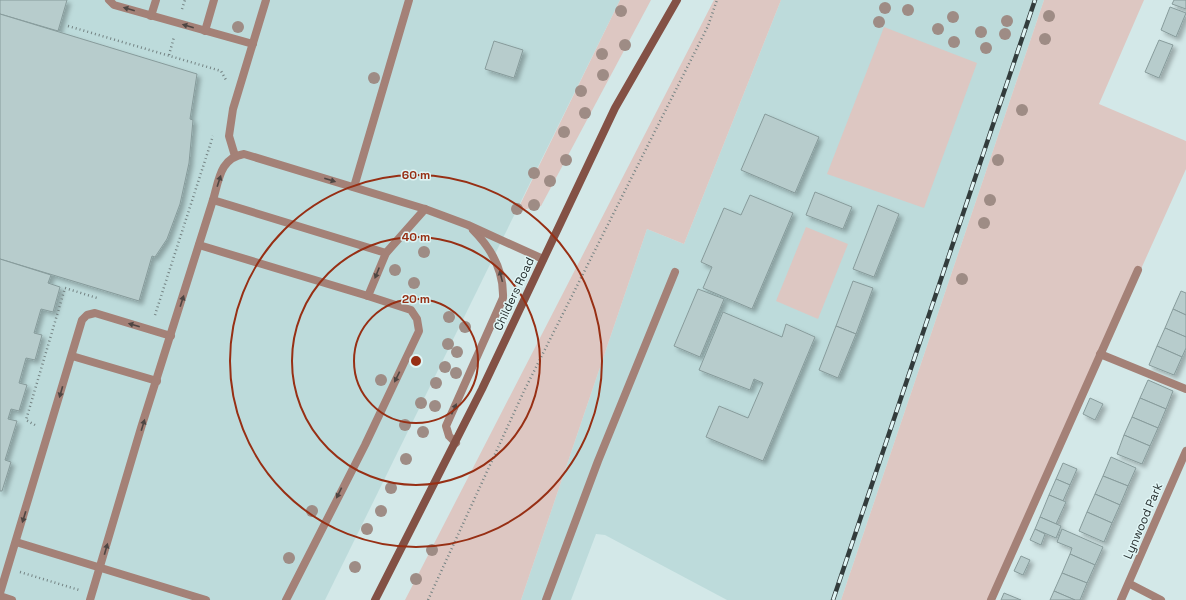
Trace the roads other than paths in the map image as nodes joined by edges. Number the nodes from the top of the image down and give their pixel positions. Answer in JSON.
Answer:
{"nodes":[{"id":1,"x":109,"y":0,"type":"edge"},
{"id":2,"x":156,"y":0,"type":"edge"},
{"id":3,"x":214,"y":0,"type":"edge"},
{"id":4,"x":266,"y":0,"type":"edge"},
{"id":5,"x":409,"y":0,"type":"edge"},
{"id":6,"x":677,"y":0,"type":"edge"},
{"id":7,"x":151,"y":16,"type":"junction"},
{"id":8,"x":205,"y":31,"type":"junction"},
{"id":9,"x":253,"y":44,"type":"junction"},
{"id":10,"x":234,"y":156,"type":"junction"},
{"id":11,"x":354,"y":187,"type":"junction"},
{"id":12,"x":213,"y":200,"type":"junction"},
{"id":13,"x":425,"y":209,"type":"junction"},
{"id":14,"x":468,"y":225,"type":"junction"},
{"id":15,"x":199,"y":245,"type":"junction"},
{"id":16,"x":386,"y":253,"type":"junction"},
{"id":17,"x":543,"y":259,"type":"junction"},
{"id":18,"x":1138,"y":270,"type":"dead end"},
{"id":19,"x":674,"y":272,"type":"dead end"},
{"id":20,"x":368,"y":296,"type":"junction"},
{"id":21,"x":171,"y":336,"type":"junction"},
{"id":22,"x":1100,"y":354,"type":"junction"},
{"id":23,"x":72,"y":356,"type":"junction"},
{"id":24,"x":156,"y":381,"type":"junction"},
{"id":25,"x":1186,"y":389,"type":"edge"},
{"id":26,"x":456,"y":443,"type":"junction"},
{"id":27,"x":1186,"y":451,"type":"edge"},
{"id":28,"x":16,"y":542,"type":"junction"},
{"id":29,"x":100,"y":568,"type":"junction"},
{"id":30,"x":1130,"y":584,"type":"junction"},
{"id":31,"x":0,"y":595,"type":"edge"},
{"id":32,"x":91,"y":597,"type":"edge"},
{"id":33,"x":12,"y":600,"type":"edge"},
{"id":34,"x":206,"y":600,"type":"edge"},
{"id":35,"x":286,"y":600,"type":"edge"},
{"id":36,"x":375,"y":600,"type":"edge"},
{"id":37,"x":546,"y":600,"type":"edge"},
{"id":38,"x":990,"y":600,"type":"edge"},
{"id":39,"x":1121,"y":600,"type":"edge"},
{"id":40,"x":1161,"y":600,"type":"edge"}],
"edges":[{"from":7,"to":1,"type":"street","one_way":true},
{"from":2,"to":7,"type":"street"},
{"from":3,"to":8,"type":"street"},
{"from":4,"to":9,"type":"street"},
{"from":5,"to":11,"type":"street"},
{"from":6,"to":17,"type":"main road","name":"Childers Road"},
{"from":8,"to":7,"type":"street","one_way":true},
{"from":8,"to":9,"type":"street"},
{"from":9,"to":10,"type":"street"},
{"from":10,"to":11,"type":"street","one_way":true},
{"from":12,"to":10,"type":"street","one_way":true},
{"from":11,"to":13,"type":"street"},
{"from":12,"to":15,"type":"street"},
{"from":12,"to":16,"type":"street"},
{"from":13,"to":14,"type":"street"},
{"from":13,"to":16,"type":"street"},
{"from":14,"to":17,"type":"street"},
{"from":26,"to":14,"type":"street","one_way":true},
{"from":15,"to":20,"type":"street"},
{"from":21,"to":15,"type":"street","one_way":true},
{"from":16,"to":20,"type":"street","one_way":true},
{"from":17,"to":26,"type":"main road","name":"Childers Road"},
{"from":18,"to":22,"type":"street"},
{"from":19,"to":37,"type":"street"},
{"from":20,"to":35,"type":"street","one_way":true},
{"from":21,"to":23,"type":"street","one_way":true},
{"from":21,"to":24,"type":"street"},
{"from":22,"to":25,"type":"street"},
{"from":22,"to":38,"type":"street"},
{"from":23,"to":24,"type":"street"},
{"from":23,"to":28,"type":"street","one_way":true},
{"from":29,"to":24,"type":"street","one_way":true},
{"from":26,"to":36,"type":"main road","name":"Childers Road"},
{"from":27,"to":30,"type":"street","name":"Lynwood Park"},
{"from":28,"to":29,"type":"street"},
{"from":28,"to":31,"type":"street"},
{"from":29,"to":32,"type":"street"},
{"from":29,"to":34,"type":"street"},
{"from":30,"to":39,"type":"street","name":"Lynwood Park"},
{"from":30,"to":40,"type":"street"},
{"from":31,"to":33,"type":"street"}]}
